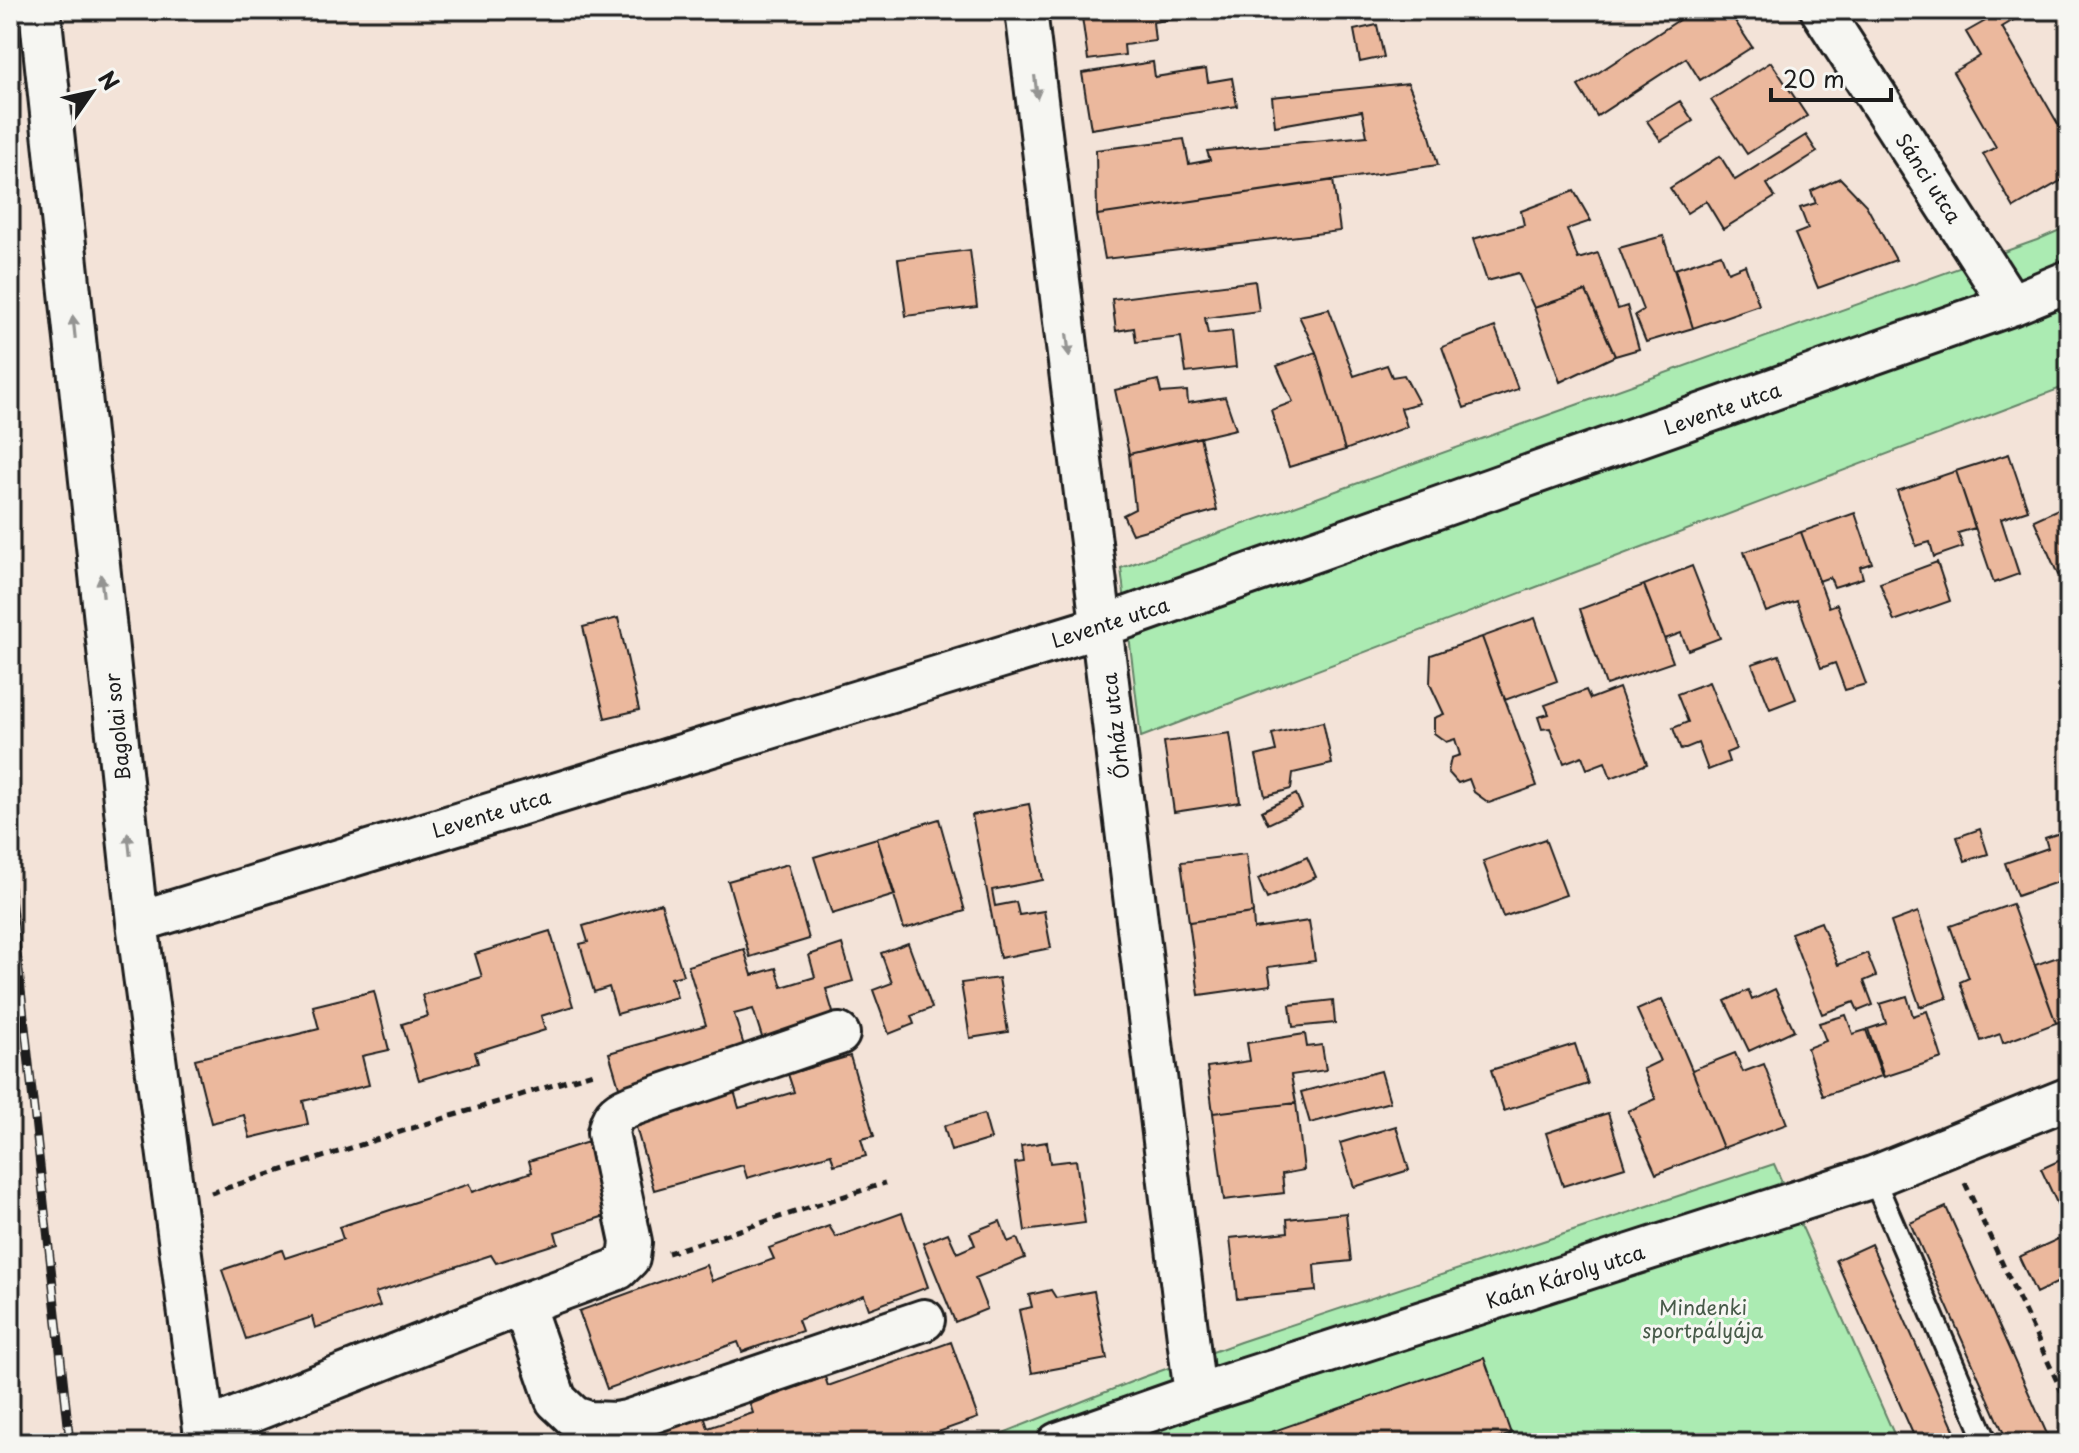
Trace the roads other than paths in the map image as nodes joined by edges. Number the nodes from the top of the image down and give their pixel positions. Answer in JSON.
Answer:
{"nodes":[{"id":1,"x":40,"y":10,"type":"edge"},
{"id":2,"x":1026,"y":10,"type":"edge"},
{"id":3,"x":1821,"y":10,"type":"edge"},
{"id":4,"x":2069,"y":281,"type":"edge"},
{"id":5,"x":2011,"y":305,"type":"junction"},
{"id":6,"x":1103,"y":626,"type":"junction"},
{"id":7,"x":137,"y":922,"type":"junction"},
{"id":8,"x":839,"y":1034,"type":"dead end"},
{"id":9,"x":2069,"y":1098,"type":"edge"},
{"id":10,"x":1873,"y":1177,"type":"junction"},
{"id":11,"x":523,"y":1304,"type":"junction"},
{"id":12,"x":924,"y":1320,"type":"dead end"},
{"id":13,"x":1195,"y":1395,"type":"junction"},
{"id":14,"x":206,"y":1436,"type":"edge"},
{"id":15,"x":1058,"y":1443,"type":"edge"},
{"id":16,"x":1987,"y":1443,"type":"edge"}],
"edges":[{"from":7,"to":1,"type":"street","name":"Bagolai sor","one_way":true},
{"from":2,"to":6,"type":"street","name":"Őrház utca","one_way":true},
{"from":3,"to":5,"type":"street","name":"Sánci utca"},
{"from":4,"to":5,"type":"street","name":"Levente utca"},
{"from":5,"to":6,"type":"street","name":"Levente utca"},
{"from":6,"to":7,"type":"street","name":"Levente utca"},
{"from":6,"to":13,"type":"street","name":"Őrház utca"},
{"from":7,"to":14,"type":"street","name":"Bagolai sor"},
{"from":8,"to":11,"type":"street"},
{"from":9,"to":10,"type":"street","name":"Kaán Károly utca"},
{"from":10,"to":13,"type":"street","name":"Kaán Károly utca"},
{"from":10,"to":16,"type":"lane"},
{"from":11,"to":12,"type":"street"},
{"from":11,"to":14,"type":"street"},
{"from":13,"to":15,"type":"street","name":"Kaán Károly utca"}]}
